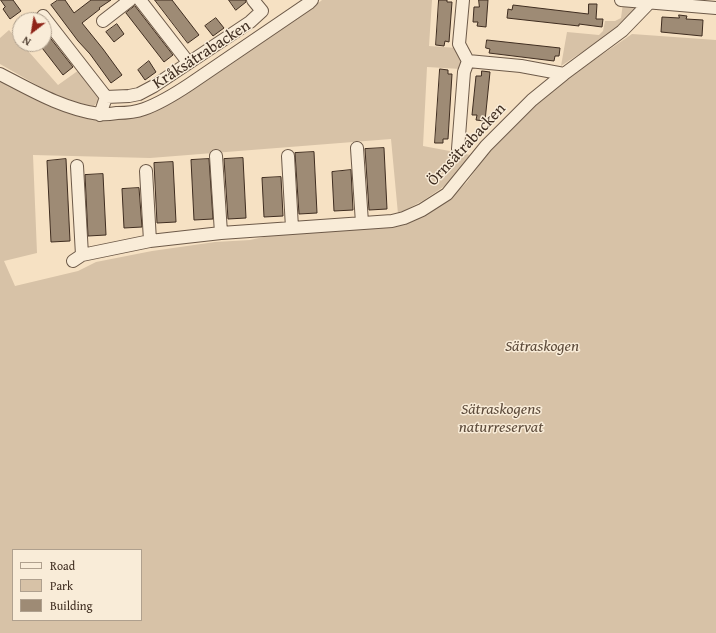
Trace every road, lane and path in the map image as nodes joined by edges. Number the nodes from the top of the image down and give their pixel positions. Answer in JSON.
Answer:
{"nodes":[{"id":1,"x":130,"y":0,"type":"edge"},
{"id":2,"x":140,"y":0,"type":"edge"},
{"id":3,"x":253,"y":0,"type":"edge"},
{"id":4,"x":312,"y":0,"type":"edge"},
{"id":5,"x":463,"y":0,"type":"edge"},
{"id":6,"x":621,"y":0,"type":"edge"},
{"id":7,"x":651,"y":1,"type":"edge"},
{"id":8,"x":716,"y":8,"type":"edge"},
{"id":9,"x":103,"y":21,"type":"dead end"},
{"id":10,"x":52,"y":26,"type":"edge"},
{"id":11,"x":468,"y":61,"type":"junction"},
{"id":12,"x":188,"y":62,"type":"junction"},
{"id":13,"x":0,"y":74,"type":"edge"},
{"id":14,"x":564,"y":74,"type":"junction"},
{"id":15,"x":106,"y":97,"type":"junction"},
{"id":16,"x":100,"y":115,"type":"junction"},
{"id":17,"x":357,"y":148,"type":"dead end"},
{"id":18,"x":458,"y":149,"type":"dead end"},
{"id":19,"x":216,"y":156,"type":"dead end"},
{"id":20,"x":288,"y":156,"type":"dead end"},
{"id":21,"x":77,"y":166,"type":"dead end"},
{"id":22,"x":146,"y":171,"type":"dead end"},
{"id":23,"x":362,"y":223,"type":"junction"},
{"id":24,"x":292,"y":228,"type":"junction"},
{"id":25,"x":221,"y":233,"type":"junction"},
{"id":26,"x":150,"y":241,"type":"junction"}],
"edges":[{"from":1,"to":9,"type":"street"},
{"from":2,"to":12,"type":"street","name":"Kråksätrabacken"},
{"from":3,"to":12,"type":"street","name":"Kråksätrabacken"},
{"from":4,"to":16,"type":"street","name":"Kråksätrabacken"},
{"from":5,"to":11,"type":"street"},
{"from":6,"to":7,"type":"street"},
{"from":7,"to":8,"type":"street"},
{"from":7,"to":14,"type":"street","name":"Örnsätrabacken"},
{"from":10,"to":15,"type":"street"},
{"from":11,"to":14,"type":"street"},
{"from":11,"to":18,"type":"street","name":"Örnsätrabacken"},
{"from":12,"to":15,"type":"street","name":"Kråksätrabacken"},
{"from":13,"to":16,"type":"street","name":"Kråksätrabacken"},
{"from":14,"to":23,"type":"street","name":"Örnsätrabacken"},
{"from":15,"to":16,"type":"street"},
{"from":17,"to":23,"type":"street"},
{"from":19,"to":25,"type":"street"},
{"from":20,"to":24,"type":"street"},
{"from":21,"to":26,"type":"street","name":"Örnsätrabacken"},
{"from":22,"to":26,"type":"street"},
{"from":23,"to":24,"type":"street","name":"Örnsätrabacken"},
{"from":24,"to":25,"type":"street","name":"Örnsätrabacken"},
{"from":25,"to":26,"type":"street","name":"Örnsätrabacken"}]}
